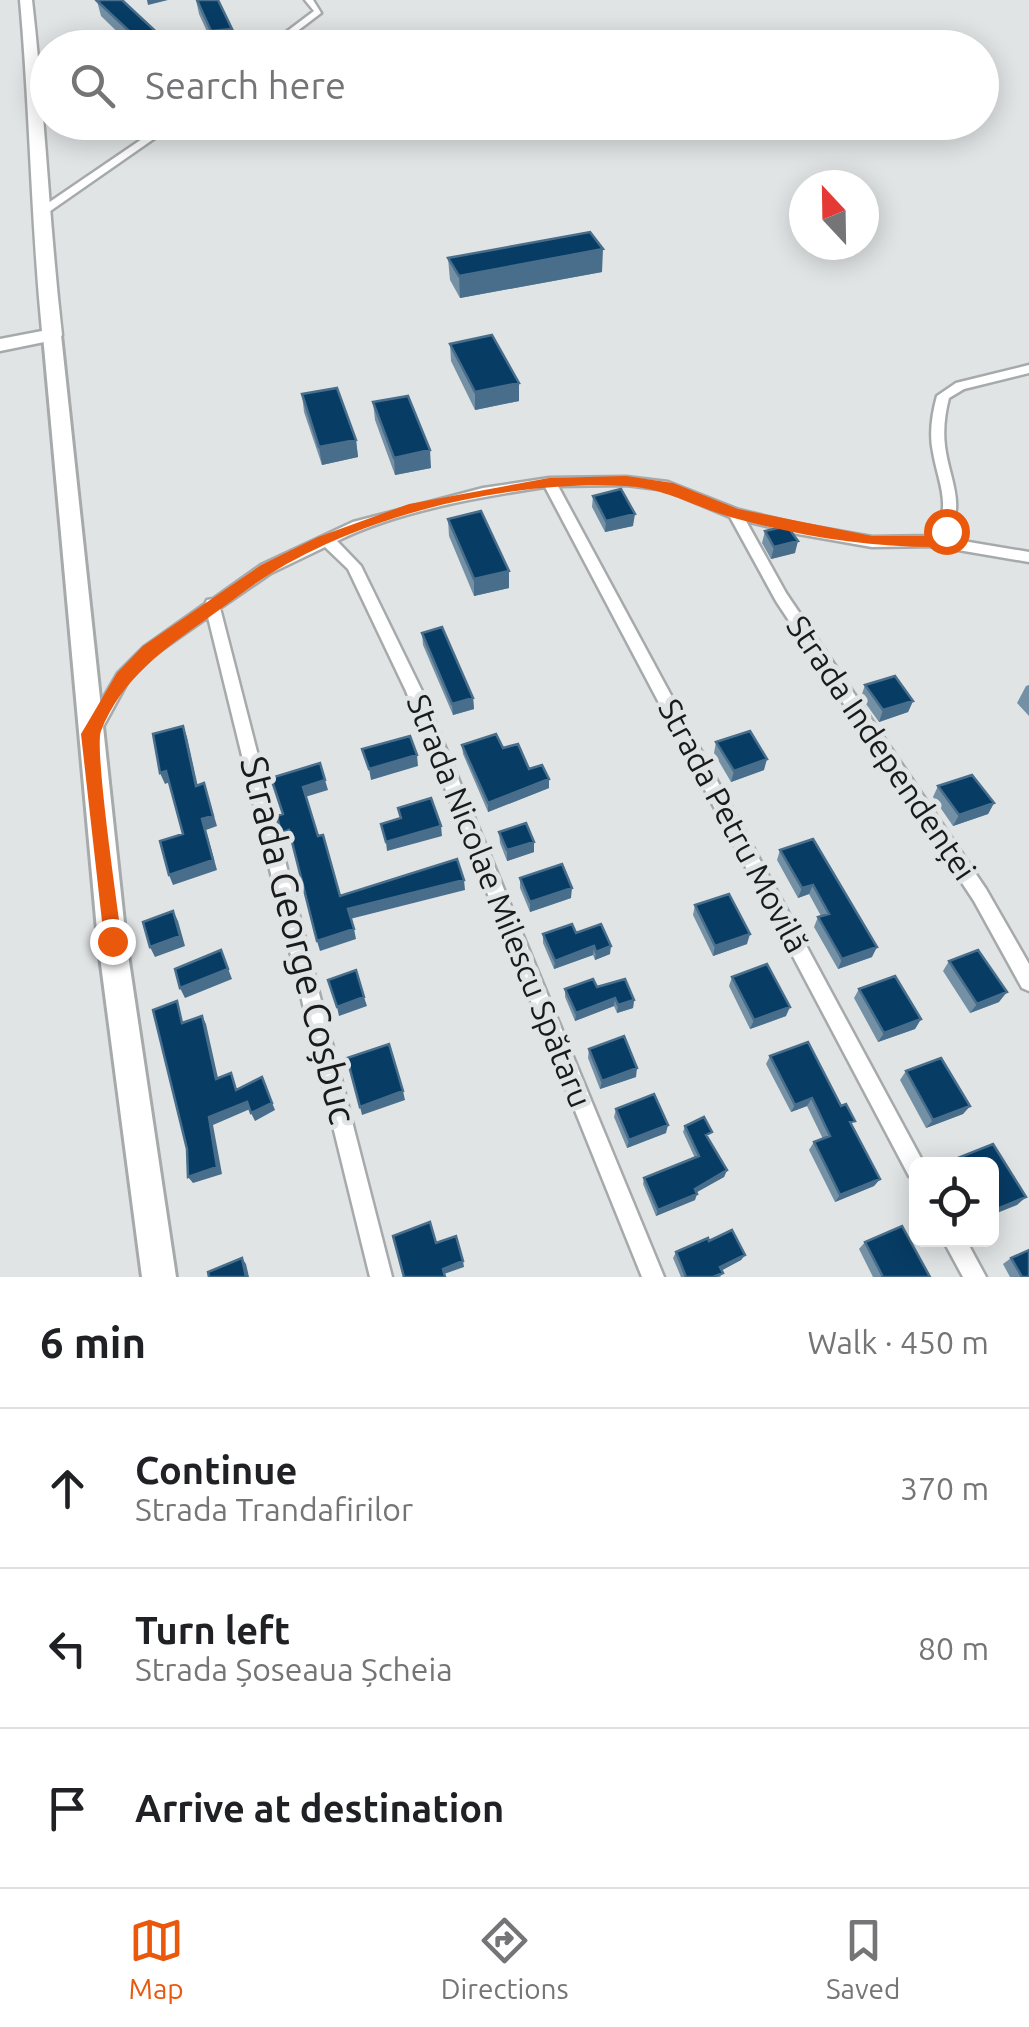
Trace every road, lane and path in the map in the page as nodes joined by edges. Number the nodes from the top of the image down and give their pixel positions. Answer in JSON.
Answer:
{"nodes":[{"id":1,"x":26,"y":0,"type":"edge"},
{"id":2,"x":309,"y":0,"type":"edge"},
{"id":3,"x":294,"y":30,"type":"edge"},
{"id":4,"x":30,"y":42,"type":"edge"},
{"id":5,"x":37,"y":140,"type":"edge"},
{"id":6,"x":148,"y":140,"type":"edge"},
{"id":7,"x":40,"y":214,"type":"junction"},
{"id":8,"x":52,"y":335,"type":"junction"},
{"id":9,"x":0,"y":345,"type":"edge"},
{"id":10,"x":1029,"y":369,"type":"edge"},
{"id":11,"x":549,"y":482,"type":"junction"},
{"id":12,"x":734,"y":514,"type":"junction"},
{"id":13,"x":323,"y":540,"type":"junction"},
{"id":14,"x":935,"y":542,"type":"junction"},
{"id":15,"x":1029,"y":557,"type":"edge"},
{"id":16,"x":212,"y":604,"type":"junction"},
{"id":17,"x":90,"y":734,"type":"junction"},
{"id":18,"x":1029,"y":982,"type":"edge"},
{"id":19,"x":910,"y":1157,"type":"edge"},
{"id":20,"x":958,"y":1247,"type":"edge"},
{"id":21,"x":159,"y":1277,"type":"edge"},
{"id":22,"x":381,"y":1277,"type":"edge"},
{"id":23,"x":653,"y":1277,"type":"edge"},
{"id":24,"x":974,"y":1277,"type":"edge"}],
"edges":[{"from":1,"to":4,"type":"main road"},
{"from":2,"to":3,"type":"street"},
{"from":5,"to":7,"type":"main road"},
{"from":6,"to":7,"type":"street"},
{"from":7,"to":8,"type":"main road"},
{"from":8,"to":9,"type":"main road"},
{"from":8,"to":17,"type":"main road"},
{"from":10,"to":14,"type":"street"},
{"from":11,"to":12,"type":"street"},
{"from":11,"to":13,"type":"street"},
{"from":11,"to":19,"type":"street","name":"Strada Petru Movilă"},
{"from":12,"to":14,"type":"street"},
{"from":12,"to":18,"type":"street","name":"Strada Independenței"},
{"from":13,"to":16,"type":"street"},
{"from":13,"to":23,"type":"street","name":"Strada Nicolae Milescu Spătaru"},
{"from":14,"to":15,"type":"street"},
{"from":16,"to":17,"type":"street"},
{"from":16,"to":22,"type":"street","name":"Strada George Coșbuc"},
{"from":17,"to":21,"type":"main road"},
{"from":20,"to":24,"type":"street"}]}
